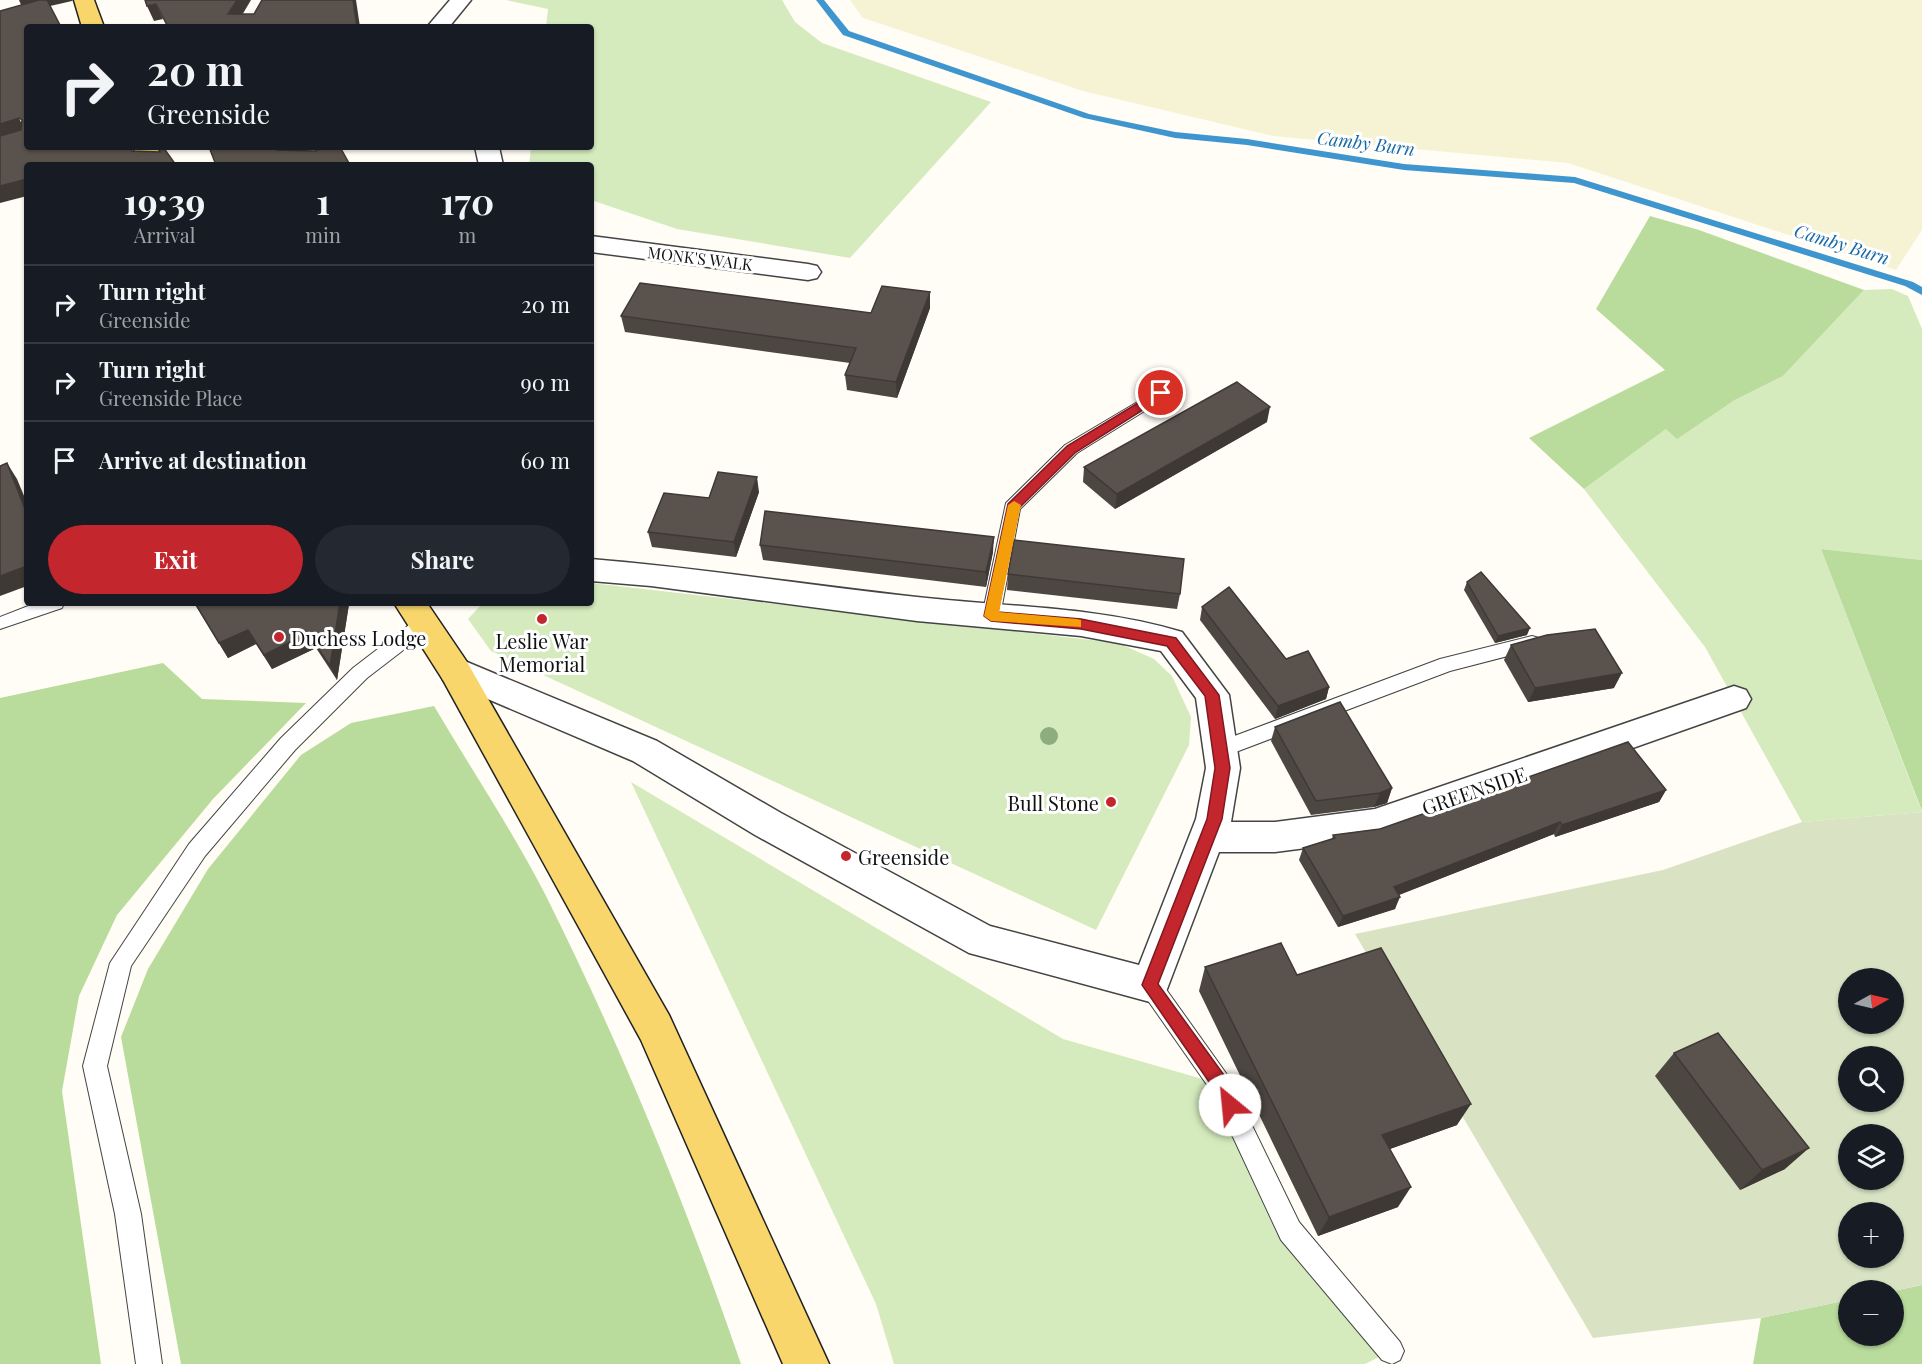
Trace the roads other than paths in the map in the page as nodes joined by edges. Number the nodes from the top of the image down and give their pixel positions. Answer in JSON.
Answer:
{"nodes":[{"id":1,"x":84,"y":0,"type":"edge"},
{"id":2,"x":461,"y":0,"type":"edge"},
{"id":3,"x":92,"y":24,"type":"edge"},
{"id":4,"x":443,"y":24,"type":"edge"},
{"id":5,"x":594,"y":244,"type":"edge"},
{"id":6,"x":808,"y":272,"type":"dead end"},
{"id":7,"x":1161,"y":393,"type":"dead end"},
{"id":8,"x":594,"y":570,"type":"edge"},
{"id":9,"x":47,"y":606,"type":"edge"},
{"id":10,"x":417,"y":613,"type":"edge"},
{"id":11,"x":991,"y":616,"type":"junction"},
{"id":12,"x":3,"y":623,"type":"dead end"},
{"id":13,"x":1550,"y":639,"type":"edge"},
{"id":14,"x":455,"y":671,"type":"junction"},
{"id":15,"x":1734,"y":699,"type":"dead end"},
{"id":16,"x":1220,"y":750,"type":"junction"},
{"id":17,"x":1206,"y":837,"type":"junction"},
{"id":18,"x":1150,"y":985,"type":"junction"},
{"id":19,"x":1391,"y":1351,"type":"dead end"},
{"id":20,"x":149,"y":1364,"type":"edge"},
{"id":21,"x":806,"y":1364,"type":"edge"}],
"edges":[{"from":1,"to":3,"type":"main road"},
{"from":2,"to":4,"type":"street"},
{"from":5,"to":6,"type":"street","name":"MONK'S WALK"},
{"from":7,"to":11,"type":"lane"},
{"from":8,"to":11,"type":"street"},
{"from":9,"to":12,"type":"lane"},
{"from":10,"to":14,"type":"main road"},
{"from":10,"to":20,"type":"lane"},
{"from":11,"to":16,"type":"street"},
{"from":13,"to":16,"type":"lane"},
{"from":14,"to":18,"type":"street"},
{"from":14,"to":21,"type":"main road"},
{"from":15,"to":17,"type":"street","name":"GREENSIDE"},
{"from":16,"to":17,"type":"street"},
{"from":17,"to":18,"type":"street"},
{"from":18,"to":19,"type":"lane"}]}
